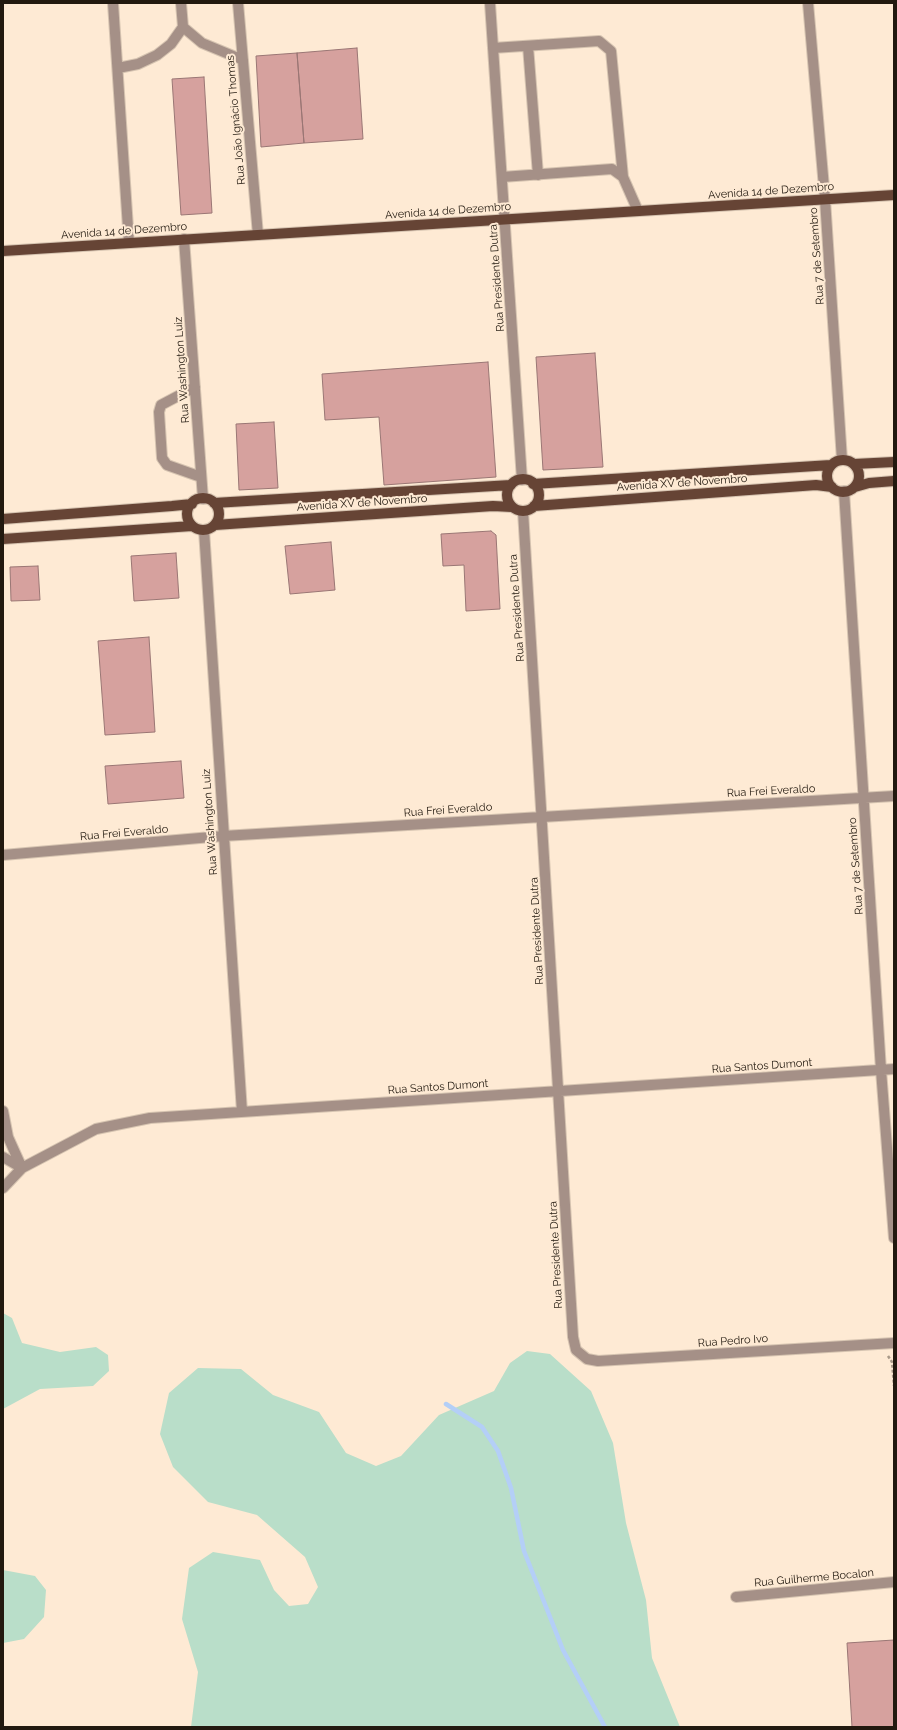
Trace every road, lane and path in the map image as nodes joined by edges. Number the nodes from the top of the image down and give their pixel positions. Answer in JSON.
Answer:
{"nodes":[{"id":1,"x":113,"y":3,"type":"edge"},
{"id":2,"x":181,"y":3,"type":"edge"},
{"id":3,"x":238,"y":3,"type":"edge"},
{"id":4,"x":490,"y":3,"type":"edge"},
{"id":5,"x":808,"y":3,"type":"edge"},
{"id":6,"x":183,"y":27,"type":"junction"},
{"id":7,"x":528,"y":46,"type":"junction"},
{"id":8,"x":493,"y":48,"type":"junction"},
{"id":9,"x":243,"y":60,"type":"junction"},
{"id":10,"x":118,"y":68,"type":"junction"},
{"id":11,"x":538,"y":175,"type":"junction"},
{"id":12,"x":502,"y":177,"type":"junction"},
{"id":13,"x":623,"y":177,"type":"junction"},
{"id":14,"x":894,"y":195,"type":"edge"},
{"id":15,"x":826,"y":199,"type":"junction"},
{"id":16,"x":638,"y":211,"type":"junction"},
{"id":17,"x":505,"y":220,"type":"junction"},
{"id":18,"x":258,"y":235,"type":"junction"},
{"id":19,"x":184,"y":240,"type":"junction"},
{"id":20,"x":129,"y":243,"type":"junction"},
{"id":21,"x":3,"y":251,"type":"edge"},
{"id":22,"x":195,"y":387,"type":"junction"},
{"id":23,"x":842,"y":460,"type":"junction"},
{"id":24,"x":894,"y":462,"type":"edge"},
{"id":25,"x":854,"y":464,"type":"junction"},
{"id":26,"x":832,"y":465,"type":"junction"},
{"id":27,"x":201,"y":478,"type":"junction"},
{"id":28,"x":522,"y":480,"type":"junction"},
{"id":29,"x":894,"y":481,"type":"edge"},
{"id":30,"x":533,"y":484,"type":"junction"},
{"id":31,"x":511,"y":485,"type":"junction"},
{"id":32,"x":832,"y":487,"type":"junction"},
{"id":33,"x":855,"y":487,"type":"junction"},
{"id":34,"x":844,"y":491,"type":"junction"},
{"id":35,"x":203,"y":499,"type":"junction"},
{"id":36,"x":214,"y":503,"type":"junction"},
{"id":37,"x":192,"y":504,"type":"junction"},
{"id":38,"x":534,"y":506,"type":"junction"},
{"id":39,"x":512,"y":507,"type":"junction"},
{"id":40,"x":523,"y":511,"type":"junction"},
{"id":41,"x":3,"y":519,"type":"edge"},
{"id":42,"x":215,"y":525,"type":"junction"},
{"id":43,"x":192,"y":526,"type":"junction"},
{"id":44,"x":204,"y":530,"type":"junction"},
{"id":45,"x":3,"y":539,"type":"edge"},
{"id":46,"x":894,"y":796,"type":"edge"},
{"id":47,"x":863,"y":798,"type":"junction"},
{"id":48,"x":542,"y":817,"type":"junction"},
{"id":49,"x":223,"y":836,"type":"junction"},
{"id":50,"x":3,"y":855,"type":"edge"},
{"id":51,"x":894,"y":1069,"type":"edge"},
{"id":52,"x":880,"y":1070,"type":"junction"},
{"id":53,"x":559,"y":1091,"type":"junction"},
{"id":54,"x":3,"y":1111,"type":"edge"},
{"id":55,"x":242,"y":1112,"type":"junction"},
{"id":56,"x":3,"y":1157,"type":"edge"},
{"id":57,"x":22,"y":1168,"type":"junction"},
{"id":58,"x":3,"y":1188,"type":"edge"},
{"id":59,"x":894,"y":1238,"type":"edge"},
{"id":60,"x":894,"y":1343,"type":"edge"},
{"id":61,"x":576,"y":1350,"type":"joint"},
{"id":62,"x":894,"y":1582,"type":"edge"},
{"id":63,"x":736,"y":1597,"type":"dead end"}],
"edges":[{"from":1,"to":10,"type":"street"},
{"from":2,"to":6,"type":"street"},
{"from":3,"to":9,"type":"street","name":"Rua João Ignácio Thomas"},
{"from":4,"to":8,"type":"street","name":"Rua Presidente Dutra"},
{"from":5,"to":15,"type":"street","name":"Rua 7 de Setembro"},
{"from":6,"to":9,"type":"street"},
{"from":6,"to":10,"type":"street"},
{"from":7,"to":8,"type":"street"},
{"from":7,"to":11,"type":"street"},
{"from":7,"to":13,"type":"street"},
{"from":8,"to":12,"type":"street","name":"Rua Presidente Dutra"},
{"from":9,"to":18,"type":"street","name":"Rua João Ignácio Thomas"},
{"from":10,"to":20,"type":"street"},
{"from":11,"to":12,"type":"street"},
{"from":11,"to":13,"type":"street"},
{"from":12,"to":17,"type":"street","name":"Rua Presidente Dutra"},
{"from":13,"to":16,"type":"street"},
{"from":14,"to":15,"type":"main road","name":"Avenida 14 de Dezembro"},
{"from":15,"to":16,"type":"main road","name":"Avenida 14 de Dezembro"},
{"from":15,"to":23,"type":"street","name":"Rua 7 de Setembro"},
{"from":16,"to":17,"type":"main road","name":"Avenida 14 de Dezembro"},
{"from":17,"to":18,"type":"main road","name":"Avenida 14 de Dezembro"},
{"from":17,"to":28,"type":"street","name":"Rua Presidente Dutra"},
{"from":18,"to":19,"type":"main road","name":"Avenida 14 de Dezembro"},
{"from":19,"to":20,"type":"main road","name":"Avenida 14 de Dezembro"},
{"from":19,"to":22,"type":"street","name":"Rua Washington Luiz"},
{"from":20,"to":21,"type":"main road","name":"Avenida 14 de Dezembro"},
{"from":22,"to":27,"type":"street","name":"Rua Washington Luiz"},
{"from":22,"to":27,"type":"street"},
{"from":23,"to":25,"type":"main road"},
{"from":23,"to":26,"type":"main road"},
{"from":24,"to":25,"type":"main road"},
{"from":25,"to":33,"type":"main road"},
{"from":26,"to":30,"type":"main road","name":"Avenida XV de Novembro"},
{"from":26,"to":32,"type":"main road"},
{"from":27,"to":35,"type":"street","name":"Rua Washington Luiz"},
{"from":28,"to":30,"type":"main road"},
{"from":28,"to":31,"type":"main road"},
{"from":29,"to":33,"type":"main road"},
{"from":30,"to":38,"type":"main road"},
{"from":31,"to":36,"type":"main road","name":"Avenida XV de Novembro"},
{"from":31,"to":39,"type":"main road"},
{"from":32,"to":34,"type":"main road"},
{"from":32,"to":38,"type":"main road","name":"Avenida XV de Novembro"},
{"from":33,"to":34,"type":"main road"},
{"from":34,"to":47,"type":"street","name":"Rua 7 de Setembro"},
{"from":35,"to":36,"type":"main road"},
{"from":35,"to":37,"type":"main road"},
{"from":36,"to":42,"type":"main road"},
{"from":37,"to":41,"type":"main road"},
{"from":37,"to":43,"type":"main road"},
{"from":38,"to":40,"type":"main road"},
{"from":39,"to":40,"type":"main road"},
{"from":39,"to":42,"type":"main road","name":"Avenida XV de Novembro"},
{"from":40,"to":48,"type":"street","name":"Rua Presidente Dutra"},
{"from":42,"to":44,"type":"main road"},
{"from":43,"to":44,"type":"main road"},
{"from":43,"to":45,"type":"main road"},
{"from":44,"to":49,"type":"street","name":"Rua Washington Luiz"},
{"from":46,"to":47,"type":"street","name":"Rua Frei Everaldo"},
{"from":47,"to":48,"type":"street","name":"Rua Frei Everaldo"},
{"from":47,"to":52,"type":"street","name":"Rua 7 de Setembro"},
{"from":48,"to":49,"type":"street","name":"Rua Frei Everaldo"},
{"from":48,"to":53,"type":"street","name":"Rua Presidente Dutra"},
{"from":49,"to":50,"type":"street","name":"Rua Frei Everaldo"},
{"from":49,"to":55,"type":"street","name":"Rua Washington Luiz"},
{"from":51,"to":52,"type":"street","name":"Rua Santos Dumont"},
{"from":52,"to":53,"type":"street","name":"Rua Santos Dumont"},
{"from":52,"to":59,"type":"street","name":"Rua 7 de Setembro"},
{"from":53,"to":55,"type":"street","name":"Rua Santos Dumont"},
{"from":53,"to":61,"type":"street","name":"Rua Presidente Dutra"},
{"from":54,"to":57,"type":"street"},
{"from":55,"to":57,"type":"street","name":"Rua Santos Dumont"},
{"from":56,"to":57,"type":"street"},
{"from":57,"to":58,"type":"street","name":"Rua Santos Dumont"},
{"from":60,"to":61,"type":"street","name":"Rua Pedro Ivo"},
{"from":62,"to":63,"type":"street","name":"Rua Guilherme Bocalon"}]}
